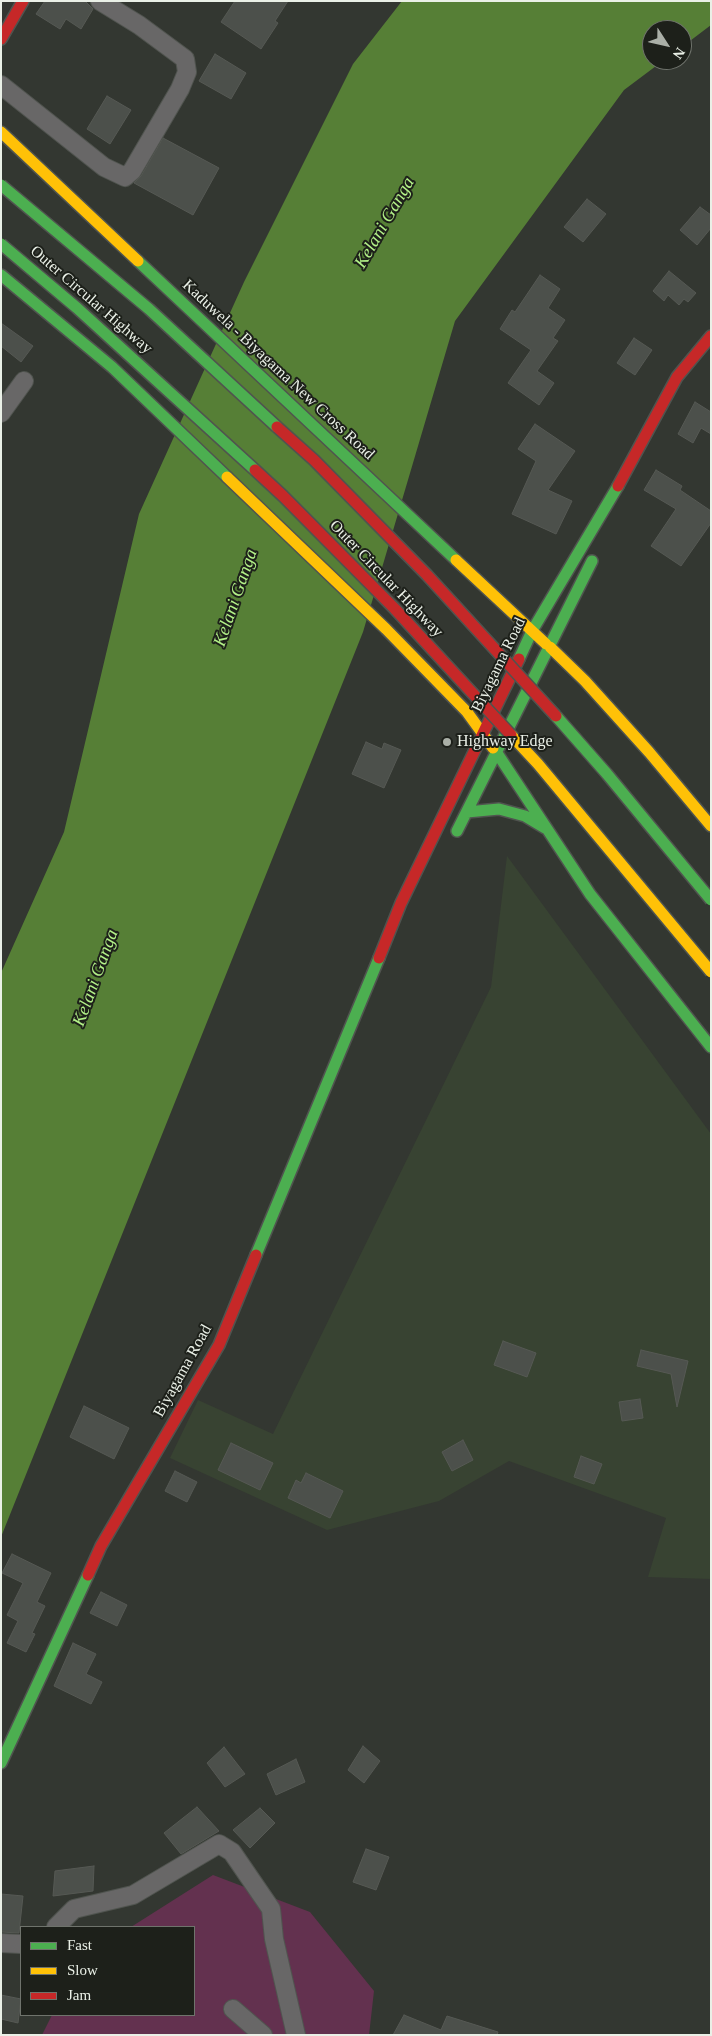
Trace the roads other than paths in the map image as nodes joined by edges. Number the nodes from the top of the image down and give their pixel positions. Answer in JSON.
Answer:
{"nodes":[{"id":1,"x":23,"y":1,"type":"edge"},
{"id":2,"x":100,"y":1,"type":"edge"},
{"id":3,"x":1,"y":39,"type":"edge"},
{"id":4,"x":1,"y":85,"type":"edge"},
{"id":5,"x":1,"y":132,"type":"edge"},
{"id":6,"x":1,"y":185,"type":"edge"},
{"id":7,"x":1,"y":244,"type":"edge"},
{"id":8,"x":1,"y":275,"type":"edge"},
{"id":9,"x":711,"y":336,"type":"edge"},
{"id":10,"x":24,"y":381,"type":"dead end"},
{"id":11,"x":1,"y":413,"type":"edge"},
{"id":12,"x":637,"y":453,"type":"junction"},
{"id":13,"x":605,"y":531,"type":"dead end"},
{"id":14,"x":598,"y":548,"type":"dead end"},
{"id":15,"x":532,"y":630,"type":"junction"},
{"id":16,"x":550,"y":647,"type":"junction"},
{"id":17,"x":483,"y":734,"type":"junction"},
{"id":18,"x":497,"y":754,"type":"junction"},
{"id":19,"x":467,"y":812,"type":"junction"},
{"id":20,"x":711,"y":826,"type":"edge"},
{"id":21,"x":545,"y":828,"type":"junction"},
{"id":22,"x":453,"y":838,"type":"dead end"},
{"id":23,"x":711,"y":900,"type":"edge"},
{"id":24,"x":402,"y":933,"type":"dead end"},
{"id":25,"x":711,"y":972,"type":"edge"},
{"id":26,"x":370,"y":982,"type":"junction"},
{"id":27,"x":711,"y":1047,"type":"edge"},
{"id":28,"x":1,"y":1764,"type":"edge"},
{"id":29,"x":57,"y":1926,"type":"edge"},
{"id":30,"x":1,"y":1943,"type":"edge"},
{"id":31,"x":20,"y":1944,"type":"edge"},
{"id":32,"x":233,"y":2009,"type":"dead end"},
{"id":33,"x":263,"y":2035,"type":"edge"},
{"id":34,"x":296,"y":2035,"type":"edge"}],
"edges":[{"from":1,"to":3,"type":"main road"},
{"from":2,"to":4,"type":"street"},
{"from":5,"to":15,"type":"main road","name":"Kaduwela - Biyagama New Cross Road"},
{"from":6,"to":23,"type":"main road","name":"Outer Circular Highway","bridge":true},
{"from":7,"to":25,"type":"main road","name":"Outer Circular Highway","bridge":true},
{"from":8,"to":17,"type":"main road"},
{"from":9,"to":12,"type":"main road","name":"Biyagama Road"},
{"from":10,"to":11,"type":"street"},
{"from":12,"to":13,"type":"main road","name":"Biyagama Road"},
{"from":12,"to":15,"type":"main road","name":"Biyagama Road"},
{"from":14,"to":16,"type":"main road"},
{"from":15,"to":16,"type":"main road","name":"Kaduwela - Biyagama New Cross Road"},
{"from":15,"to":17,"type":"main road","name":"Biyagama Road"},
{"from":16,"to":18,"type":"main road"},
{"from":16,"to":20,"type":"main road","name":"Kaduwela - Biyagama New Cross Road"},
{"from":17,"to":18,"type":"main road"},
{"from":17,"to":26,"type":"main road","name":"Biyagama Road"},
{"from":18,"to":19,"type":"main road"},
{"from":18,"to":21,"type":"main road"},
{"from":19,"to":21,"type":"main road"},
{"from":19,"to":22,"type":"main road"},
{"from":21,"to":27,"type":"main road"},
{"from":24,"to":26,"type":"main road","name":"Biyagama Road"},
{"from":26,"to":28,"type":"main road","name":"Biyagama Road"},
{"from":29,"to":34,"type":"street"},
{"from":30,"to":31,"type":"street"},
{"from":32,"to":33,"type":"street"}]}
